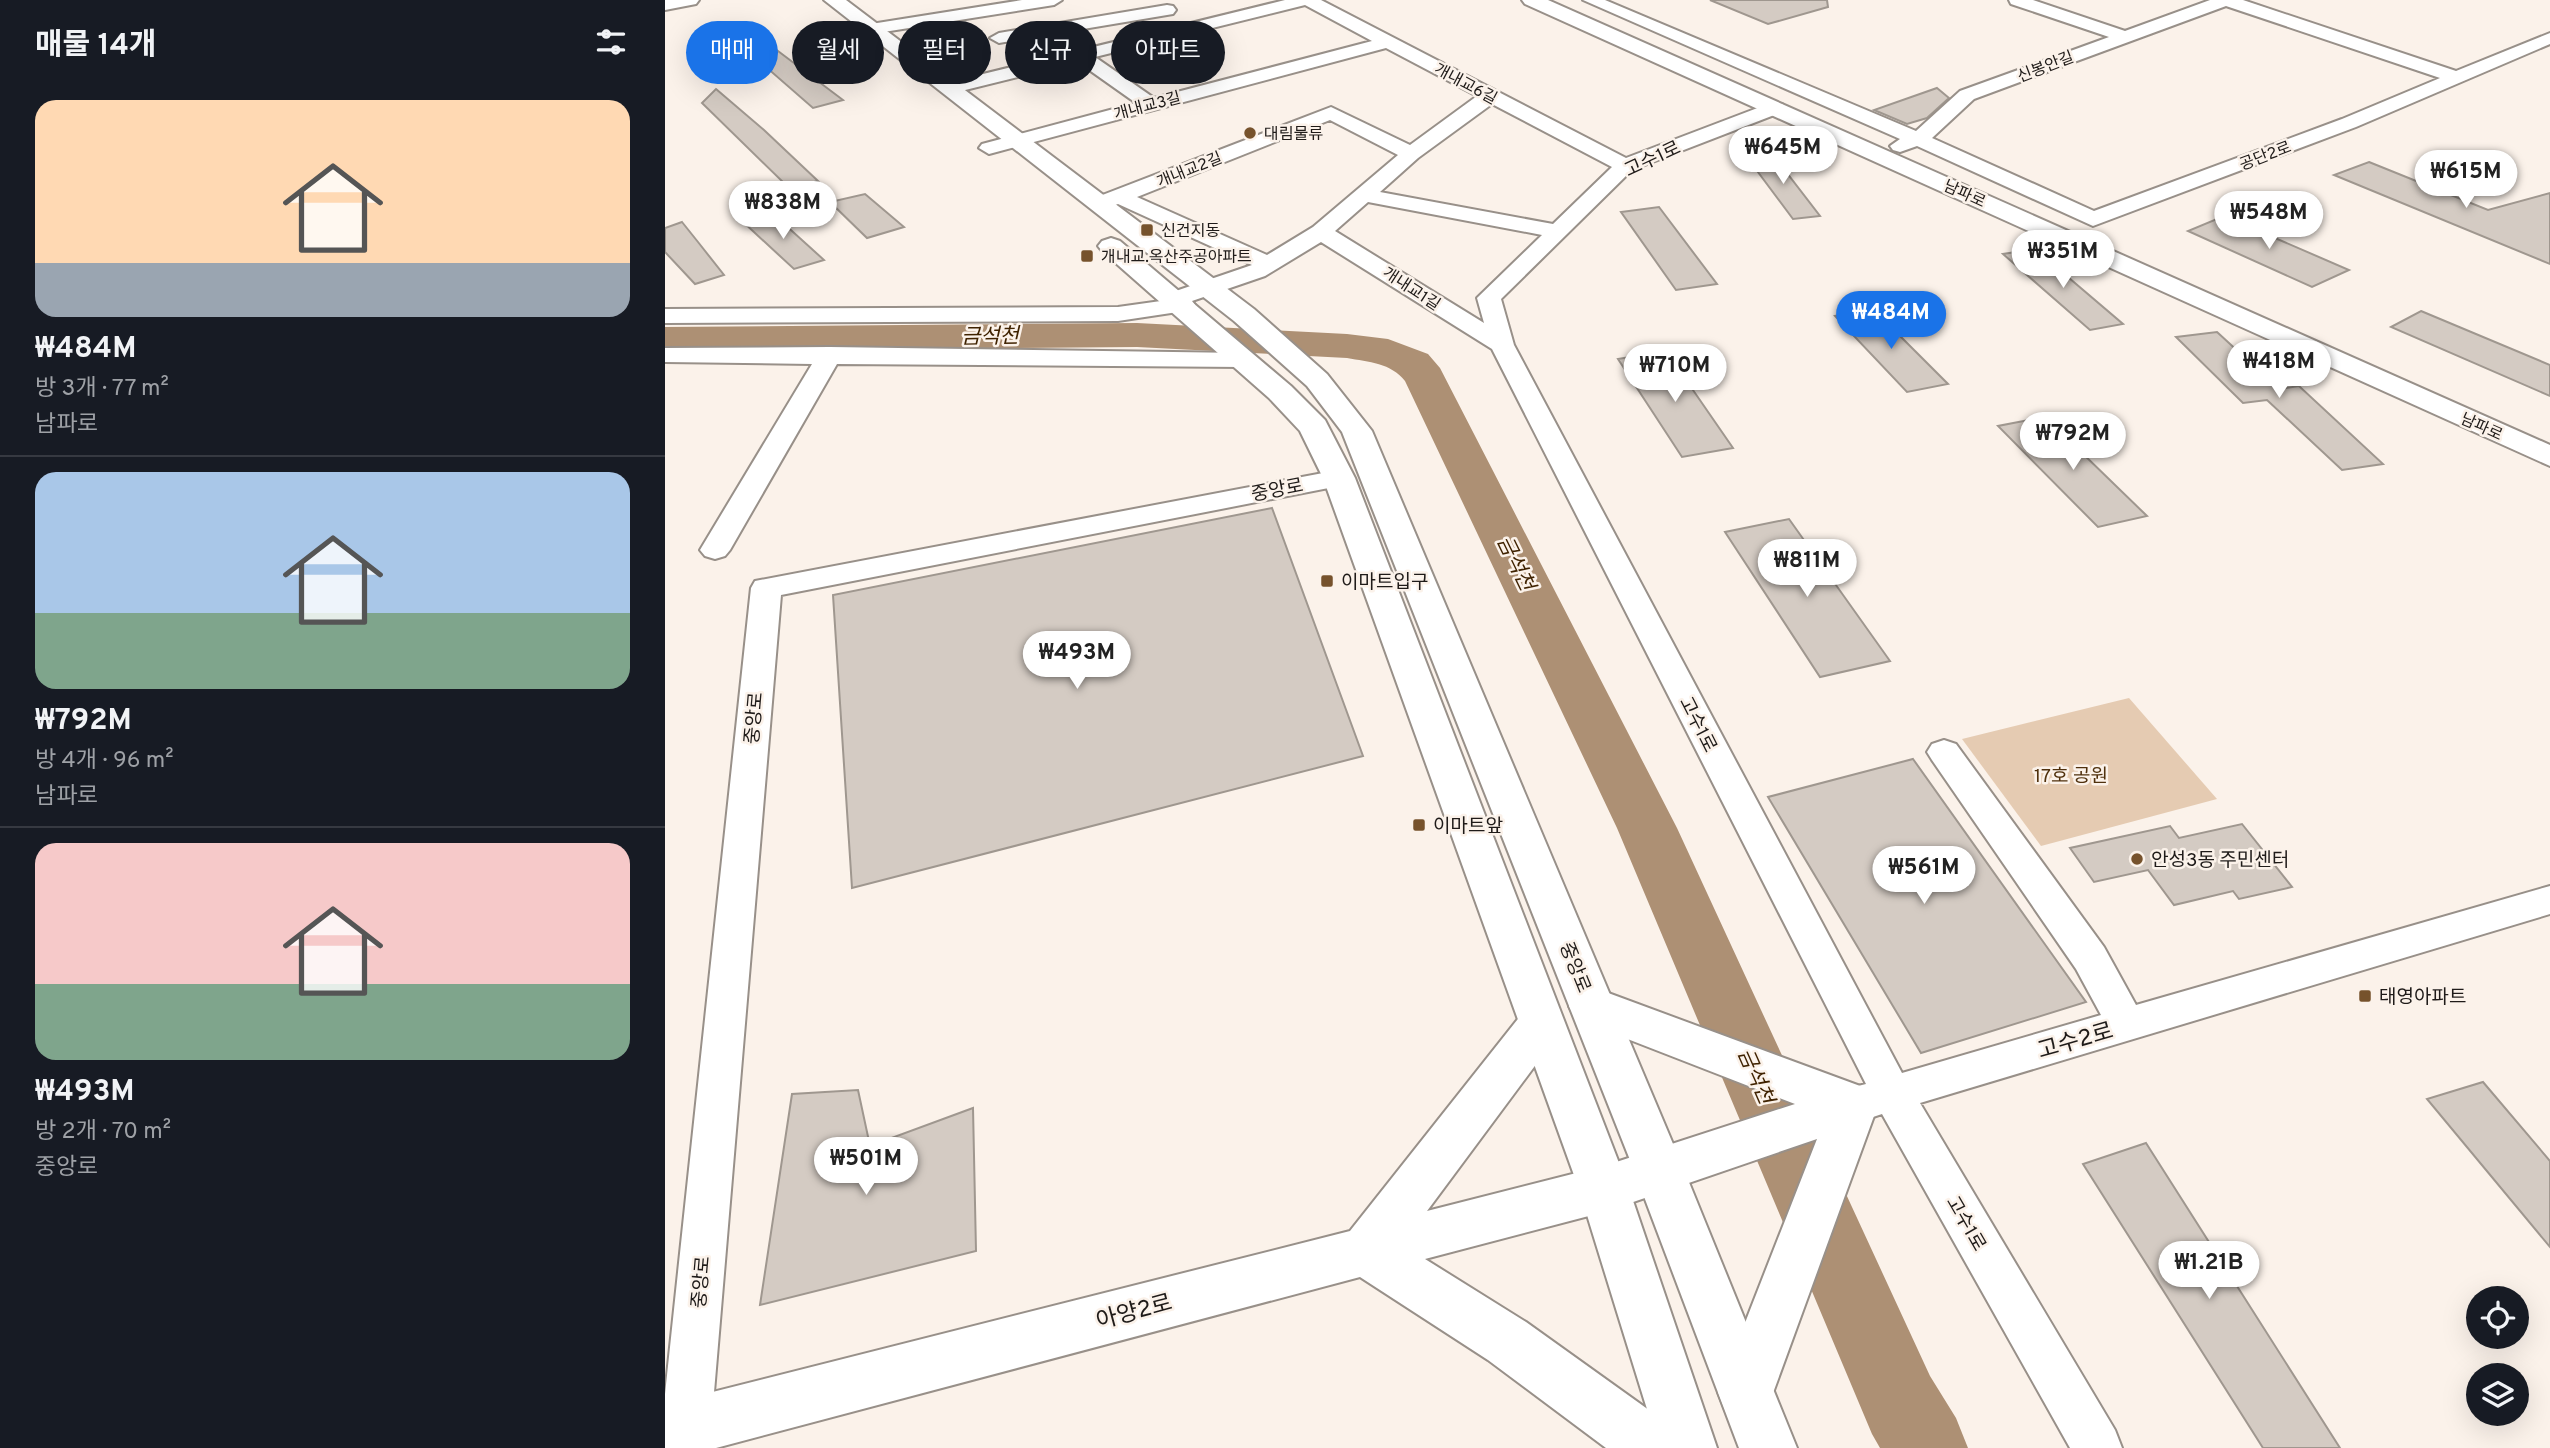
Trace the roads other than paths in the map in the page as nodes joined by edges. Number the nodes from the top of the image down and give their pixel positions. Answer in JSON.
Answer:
{"nodes":[{"id":1,"x":689,"y":0,"type":"edge"},
{"id":2,"x":808,"y":0,"type":"edge"},
{"id":3,"x":834,"y":0,"type":"edge"},
{"id":4,"x":1054,"y":0,"type":"edge"},
{"id":5,"x":1307,"y":0,"type":"edge"},
{"id":6,"x":1532,"y":0,"type":"edge"},
{"id":7,"x":1591,"y":0,"type":"edge"},
{"id":8,"x":2017,"y":0,"type":"edge"},
{"id":9,"x":2226,"y":0,"type":"edge"},
{"id":10,"x":665,"y":4,"type":"edge"},
{"id":11,"x":1163,"y":5,"type":"edge"},
{"id":12,"x":965,"y":14,"type":"junction"},
{"id":13,"x":861,"y":21,"type":"edge"},
{"id":14,"x":1176,"y":21,"type":"edge"},
{"id":15,"x":1221,"y":21,"type":"edge"},
{"id":16,"x":884,"y":27,"type":"edge"},
{"id":17,"x":2123,"y":36,"type":"junction"},
{"id":18,"x":999,"y":38,"type":"junction"},
{"id":19,"x":2550,"y":38,"type":"edge"},
{"id":20,"x":884,"y":39,"type":"edge"},
{"id":21,"x":1387,"y":41,"type":"junction"},
{"id":22,"x":1005,"y":42,"type":"edge"},
{"id":23,"x":1097,"y":67,"type":"edge"},
{"id":24,"x":1005,"y":74,"type":"edge"},
{"id":25,"x":2456,"y":76,"type":"junction"},
{"id":26,"x":949,"y":88,"type":"junction"},
{"id":27,"x":1490,"y":96,"type":"junction"},
{"id":28,"x":1150,"y":104,"type":"junction"},
{"id":29,"x":1775,"y":108,"type":"junction"},
{"id":30,"x":1919,"y":140,"type":"junction"},
{"id":31,"x":1018,"y":141,"type":"junction"},
{"id":32,"x":989,"y":148,"type":"junction"},
{"id":33,"x":1411,"y":154,"type":"junction"},
{"id":34,"x":1878,"y":154,"type":"junction"},
{"id":35,"x":1625,"y":166,"type":"junction"},
{"id":36,"x":1015,"y":169,"type":"dead end"},
{"id":37,"x":1364,"y":195,"type":"junction"},
{"id":38,"x":1110,"y":201,"type":"junction"},
{"id":39,"x":2093,"y":219,"type":"junction"},
{"id":40,"x":1321,"y":232,"type":"junction"},
{"id":41,"x":1557,"y":232,"type":"junction"},
{"id":42,"x":1094,"y":233,"type":"dead end"},
{"id":43,"x":2084,"y":247,"type":"junction"},
{"id":44,"x":1269,"y":264,"type":"junction"},
{"id":45,"x":1207,"y":288,"type":"junction"},
{"id":46,"x":1179,"y":302,"type":"junction"},
{"id":47,"x":665,"y":316,"type":"edge"},
{"id":48,"x":1502,"y":345,"type":"junction"},
{"id":49,"x":830,"y":354,"type":"junction"},
{"id":50,"x":665,"y":355,"type":"edge"},
{"id":51,"x":1244,"y":359,"type":"junction"},
{"id":52,"x":2550,"y":457,"type":"edge"},
{"id":53,"x":1339,"y":478,"type":"junction"},
{"id":54,"x":715,"y":550,"type":"dead end"},
{"id":55,"x":1944,"y":752,"type":"dead end"},
{"id":56,"x":2550,"y":900,"type":"edge"},
{"id":57,"x":1592,"y":1006,"type":"junction"},
{"id":58,"x":1542,"y":1023,"type":"junction"},
{"id":59,"x":2127,"y":1025,"type":"junction"},
{"id":60,"x":1873,"y":1099,"type":"junction"},
{"id":61,"x":1659,"y":1170,"type":"junction"},
{"id":62,"x":1604,"y":1189,"type":"junction"},
{"id":63,"x":1366,"y":1251,"type":"junction"},
{"id":64,"x":1746,"y":1392,"type":"junction"},
{"id":65,"x":675,"y":1431,"type":"edge"},
{"id":66,"x":1654,"y":1448,"type":"edge"},
{"id":67,"x":1688,"y":1448,"type":"edge"},
{"id":68,"x":1768,"y":1448,"type":"edge"},
{"id":69,"x":2097,"y":1448,"type":"edge"}],
"edges":[{"from":1,"to":10,"type":"main road"},
{"from":2,"to":32,"type":"main road"},
{"from":3,"to":13,"type":"main road"},
{"from":4,"to":12,"type":"street"},
{"from":5,"to":15,"type":"street"},
{"from":5,"to":21,"type":"street","name":"개내교6길"},
{"from":6,"to":29,"type":"main road","name":"남파로"},
{"from":7,"to":30,"type":"street"},
{"from":8,"to":17,"type":"street"},
{"from":9,"to":17,"type":"street","name":"신봉안길"},
{"from":9,"to":25,"type":"street"},
{"from":11,"to":14,"type":"street"},
{"from":11,"to":18,"type":"street"},
{"from":12,"to":16,"type":"street"},
{"from":12,"to":18,"type":"street"},
{"from":17,"to":30,"type":"street","name":"신봉안길"},
{"from":18,"to":22,"type":"street"},
{"from":19,"to":25,"type":"street","name":"공단2로"},
{"from":20,"to":26,"type":"main road"},
{"from":21,"to":27,"type":"street","name":"개내교6길"},
{"from":21,"to":28,"type":"street","name":"개내교3길"},
{"from":23,"to":28,"type":"street"},
{"from":24,"to":26,"type":"street"},
{"from":25,"to":39,"type":"street","name":"공단2로"},
{"from":26,"to":31,"type":"main road"},
{"from":27,"to":33,"type":"street"},
{"from":27,"to":35,"type":"street","name":"개내교6길"},
{"from":28,"to":31,"type":"street","name":"개내교3길"},
{"from":29,"to":34,"type":"main road","name":"남파로"},
{"from":29,"to":35,"type":"street","name":"고수1로"},
{"from":30,"to":34,"type":"street","name":"신봉안길"},
{"from":30,"to":39,"type":"street"},
{"from":31,"to":32,"type":"street","name":"개내교3길"},
{"from":31,"to":38,"type":"main road"},
{"from":32,"to":36,"type":"main road"},
{"from":33,"to":37,"type":"street"},
{"from":33,"to":38,"type":"street","name":"개내교2길"},
{"from":34,"to":43,"type":"main road","name":"남파로"},
{"from":35,"to":41,"type":"street","name":"고수1로"},
{"from":37,"to":40,"type":"street"},
{"from":37,"to":41,"type":"street"},
{"from":38,"to":44,"type":"street","name":"개내교2길"},
{"from":38,"to":45,"type":"main road"},
{"from":39,"to":43,"type":"street"},
{"from":40,"to":44,"type":"street"},
{"from":40,"to":48,"type":"street","name":"개내교1길"},
{"from":41,"to":48,"type":"street","name":"고수1로"},
{"from":42,"to":46,"type":"main road"},
{"from":43,"to":52,"type":"main road","name":"남파로"},
{"from":44,"to":45,"type":"street"},
{"from":45,"to":46,"type":"street"},
{"from":45,"to":57,"type":"main road","name":"중앙로"},
{"from":46,"to":47,"type":"street"},
{"from":46,"to":51,"type":"main road"},
{"from":48,"to":60,"type":"street","name":"고수1로"},
{"from":49,"to":50,"type":"street"},
{"from":49,"to":51,"type":"street"},
{"from":49,"to":54,"type":"street"},
{"from":51,"to":53,"type":"main road"},
{"from":53,"to":58,"type":"main road"},
{"from":53,"to":65,"type":"street","name":"중앙로"},
{"from":55,"to":59,"type":"street"},
{"from":56,"to":59,"type":"street","name":"고수2로"},
{"from":57,"to":60,"type":"main road"},
{"from":57,"to":61,"type":"main road","name":"중앙로"},
{"from":58,"to":62,"type":"main road"},
{"from":58,"to":63,"type":"main road"},
{"from":59,"to":60,"type":"street","name":"고수2로"},
{"from":60,"to":61,"type":"main road","name":"고수2로"},
{"from":60,"to":64,"type":"main road"},
{"from":60,"to":69,"type":"street","name":"고수1로"},
{"from":61,"to":62,"type":"main road","name":"고수2로"},
{"from":61,"to":64,"type":"main road","name":"중앙로"},
{"from":62,"to":63,"type":"main road","name":"아양2로"},
{"from":62,"to":67,"type":"main road"},
{"from":63,"to":65,"type":"main road","name":"아양2로"},
{"from":63,"to":66,"type":"main road"},
{"from":64,"to":68,"type":"main road","name":"중앙로"}]}
